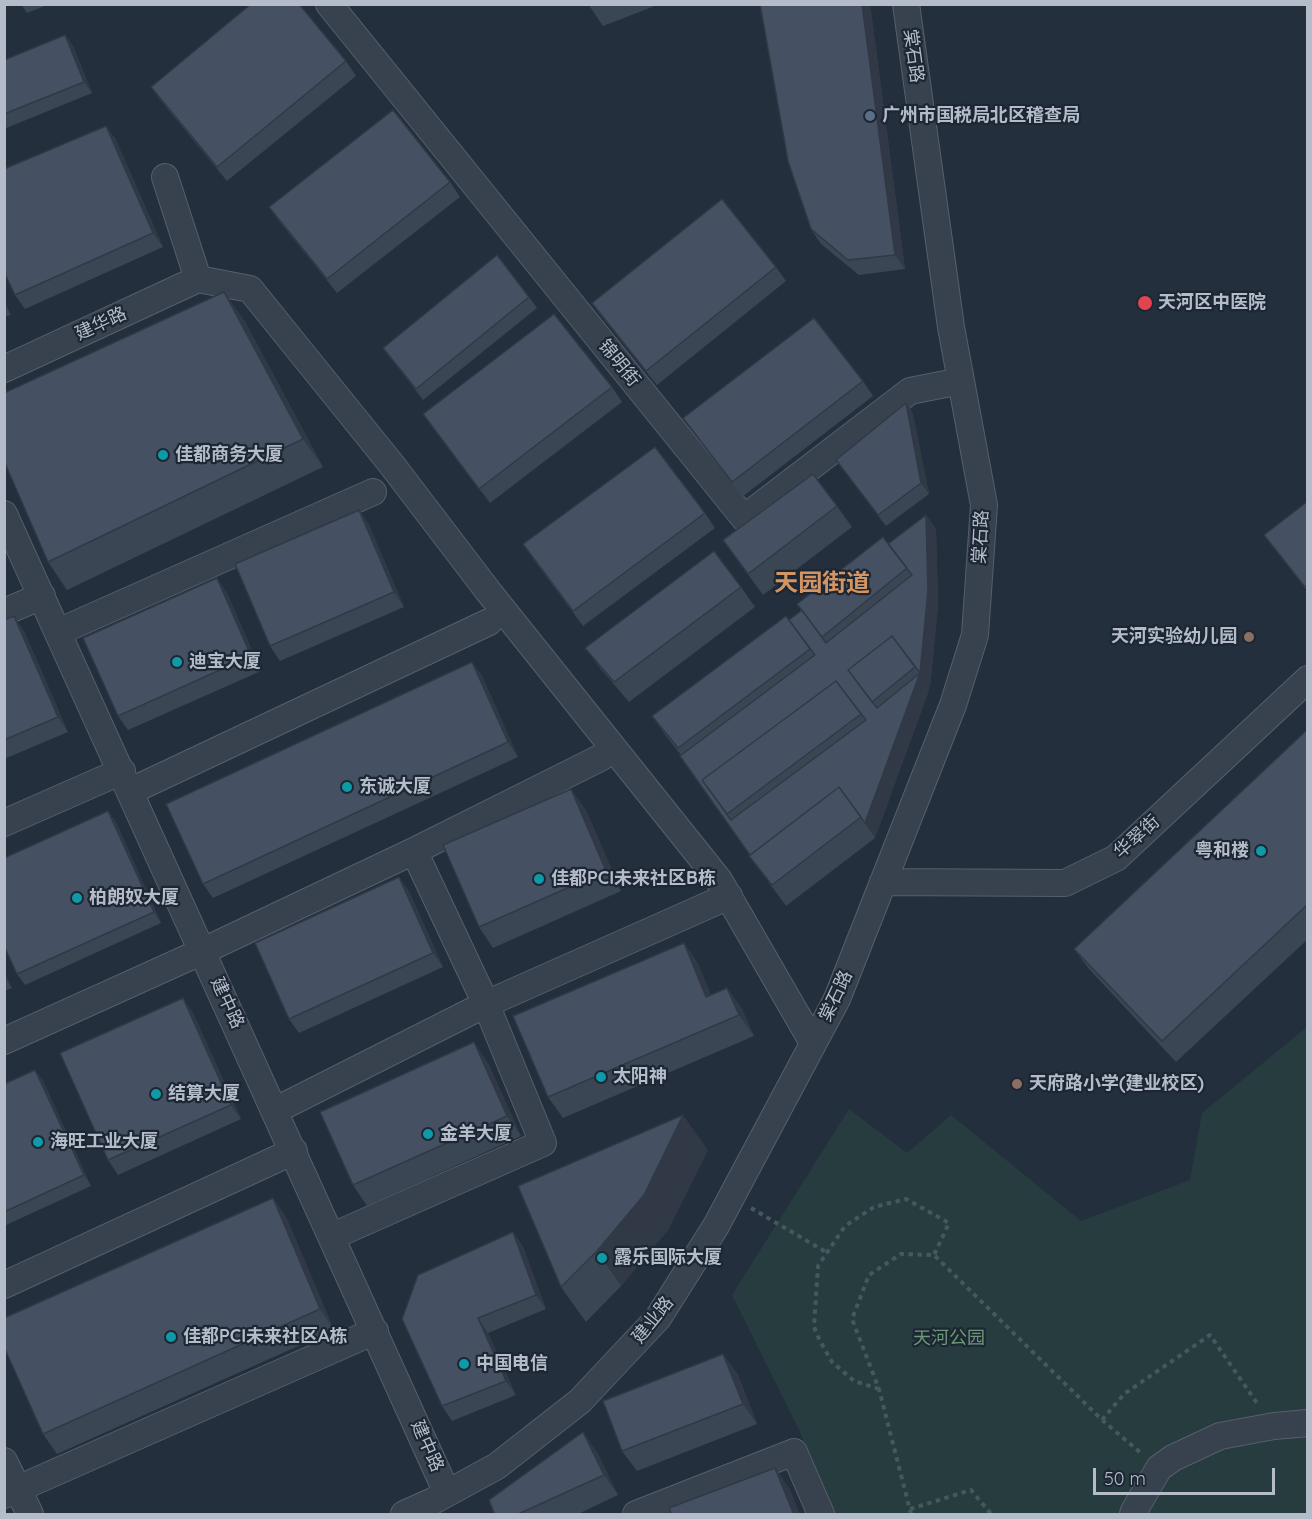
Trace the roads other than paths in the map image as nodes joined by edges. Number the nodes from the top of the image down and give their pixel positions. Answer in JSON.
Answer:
{"nodes":[{"id":1,"x":329,"y":4,"type":"edge"},
{"id":2,"x":906,"y":4,"type":"edge"},
{"id":3,"x":165,"y":177,"type":"dead end"},
{"id":4,"x":198,"y":279,"type":"junction"},
{"id":5,"x":4,"y":369,"type":"edge"},
{"id":6,"x":961,"y":381,"type":"junction"},
{"id":7,"x":373,"y":492,"type":"dead end"},
{"id":8,"x":4,"y":513,"type":"edge"},
{"id":9,"x":42,"y":596,"type":"junction"},
{"id":10,"x":4,"y":612,"type":"edge"},
{"id":11,"x":489,"y":622,"type":"dead end"},
{"id":12,"x":58,"y":632,"type":"junction"},
{"id":13,"x":1306,"y":684,"type":"edge"},
{"id":14,"x":602,"y":757,"type":"dead end"},
{"id":15,"x":126,"y":781,"type":"junction"},
{"id":16,"x":4,"y":823,"type":"edge"},
{"id":17,"x":414,"y":851,"type":"junction"},
{"id":18,"x":883,"y":882,"type":"junction"},
{"id":19,"x":729,"y":896,"type":"junction"},
{"id":20,"x":203,"y":951,"type":"junction"},
{"id":21,"x":486,"y":1004,"type":"junction"},
{"id":22,"x":4,"y":1041,"type":"edge"},
{"id":23,"x":813,"y":1043,"type":"junction"},
{"id":24,"x":276,"y":1110,"type":"junction"},
{"id":25,"x":294,"y":1151,"type":"junction"},
{"id":26,"x":333,"y":1236,"type":"junction"},
{"id":27,"x":4,"y":1286,"type":"edge"},
{"id":28,"x":375,"y":1331,"type":"junction"},
{"id":29,"x":1308,"y":1423,"type":"edge"},
{"id":30,"x":4,"y":1461,"type":"edge"},
{"id":31,"x":11,"y":1492,"type":"edge"},
{"id":32,"x":440,"y":1503,"type":"edge"},
{"id":33,"x":651,"y":1512,"type":"edge"},
{"id":34,"x":30,"y":1515,"type":"edge"},
{"id":35,"x":404,"y":1515,"type":"edge"},
{"id":36,"x":821,"y":1515,"type":"edge"},
{"id":37,"x":1133,"y":1515,"type":"edge"}],
"edges":[{"from":1,"to":6,"type":"street","name":"锦明街"},
{"from":2,"to":6,"type":"street","name":"棠石路"},
{"from":3,"to":4,"type":"street"},
{"from":4,"to":5,"type":"street","name":"建华路"},
{"from":4,"to":19,"type":"street"},
{"from":6,"to":18,"type":"street","name":"棠石路"},
{"from":7,"to":12,"type":"street"},
{"from":8,"to":9,"type":"street","name":"建中路"},
{"from":9,"to":10,"type":"street"},
{"from":9,"to":12,"type":"street","name":"建中路"},
{"from":11,"to":15,"type":"street"},
{"from":12,"to":15,"type":"street","name":"建中路"},
{"from":13,"to":18,"type":"street","name":"华翠街"},
{"from":14,"to":17,"type":"street"},
{"from":15,"to":16,"type":"street"},
{"from":15,"to":20,"type":"street","name":"建中路"},
{"from":17,"to":20,"type":"street"},
{"from":17,"to":21,"type":"street"},
{"from":18,"to":23,"type":"street","name":"棠石路"},
{"from":19,"to":21,"type":"street"},
{"from":19,"to":23,"type":"street"},
{"from":20,"to":22,"type":"street"},
{"from":20,"to":24,"type":"street","name":"建中路"},
{"from":21,"to":24,"type":"street"},
{"from":21,"to":26,"type":"street"},
{"from":23,"to":32,"type":"street","name":"建业路"},
{"from":24,"to":25,"type":"street","name":"建中路"},
{"from":25,"to":26,"type":"street","name":"建中路"},
{"from":25,"to":27,"type":"street"},
{"from":26,"to":28,"type":"street","name":"建中路"},
{"from":28,"to":31,"type":"street"},
{"from":28,"to":32,"type":"street","name":"建中路"},
{"from":29,"to":37,"type":"street"},
{"from":30,"to":31,"type":"street"},
{"from":31,"to":34,"type":"street"},
{"from":32,"to":35,"type":"street","name":"建业路"},
{"from":33,"to":36,"type":"street"}]}
